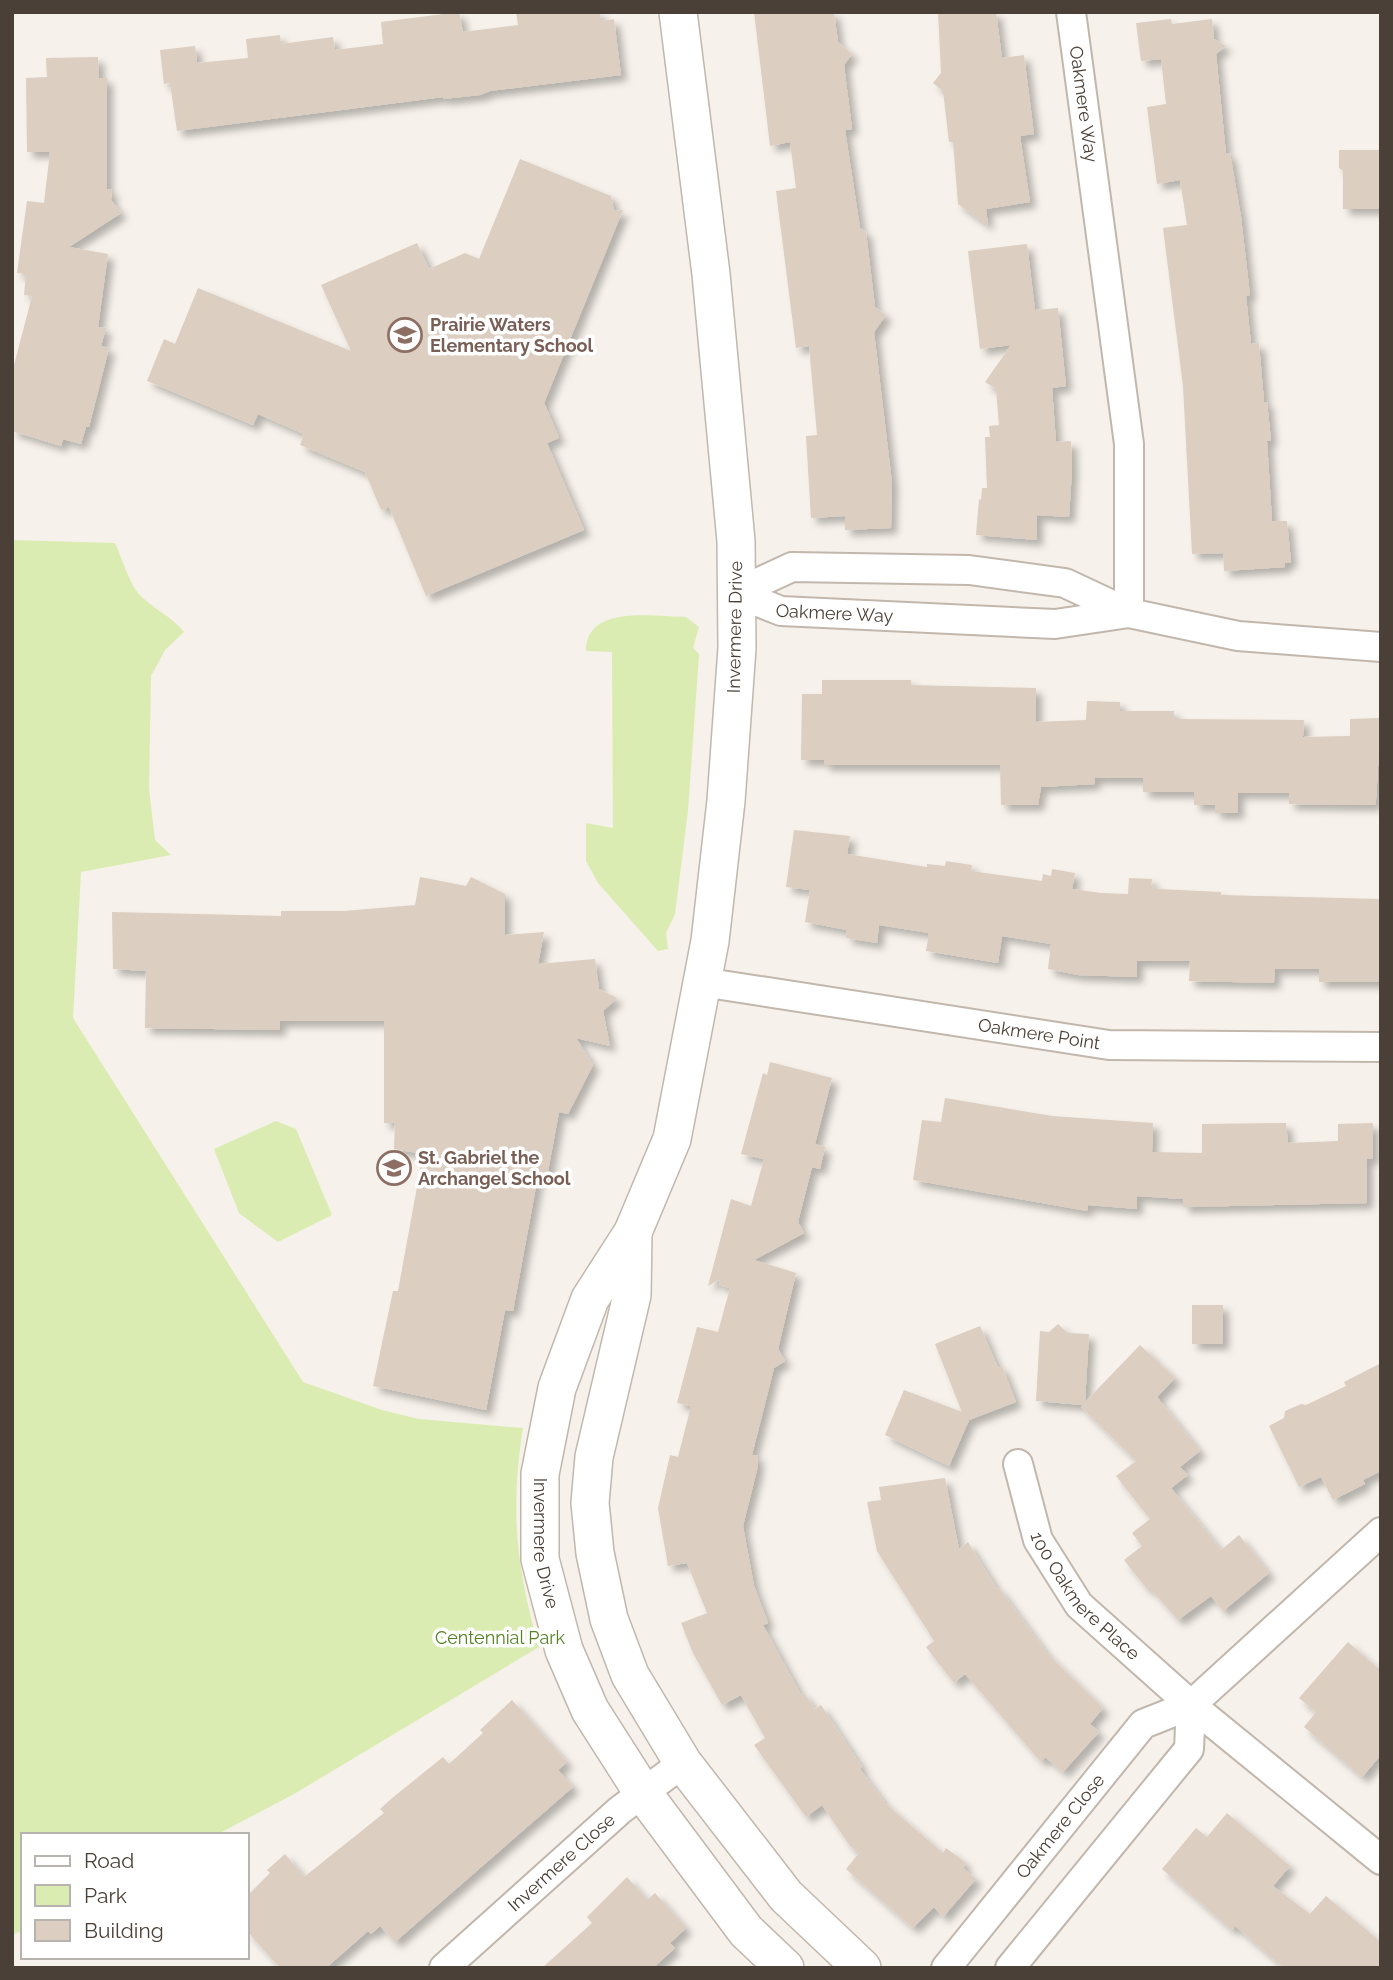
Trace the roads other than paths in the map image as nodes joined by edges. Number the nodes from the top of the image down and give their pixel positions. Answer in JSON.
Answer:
{"nodes":[{"id":1,"x":678,"y":12,"type":"edge"},
{"id":2,"x":1071,"y":12,"type":"edge"},
{"id":3,"x":736,"y":593,"type":"junction"},
{"id":4,"x":1129,"y":613,"type":"junction"},
{"id":5,"x":1381,"y":647,"type":"edge"},
{"id":6,"x":702,"y":982,"type":"junction"},
{"id":7,"x":1381,"y":1048,"type":"edge"},
{"id":8,"x":633,"y":1232,"type":"junction"},
{"id":9,"x":1018,"y":1464,"type":"dead end"},
{"id":10,"x":1381,"y":1532,"type":"edge"},
{"id":11,"x":1191,"y":1705,"type":"junction"},
{"id":12,"x":683,"y":1763,"type":"junction"},
{"id":13,"x":643,"y":1793,"type":"junction"},
{"id":14,"x":1381,"y":1860,"type":"edge"},
{"id":15,"x":443,"y":1968,"type":"edge"},
{"id":16,"x":785,"y":1968,"type":"edge"},
{"id":17,"x":862,"y":1968,"type":"edge"},
{"id":18,"x":946,"y":1968,"type":"edge"},
{"id":19,"x":1010,"y":1968,"type":"edge"}],
"edges":[{"from":1,"to":3,"type":"street","name":"Invermere Drive"},
{"from":2,"to":4,"type":"street","name":"Oakmere Way"},
{"from":3,"to":4,"type":"street","name":"Oakmere Way"},
{"from":3,"to":4,"type":"street","name":"Oakmere Way"},
{"from":3,"to":6,"type":"street","name":"Invermere Drive"},
{"from":4,"to":5,"type":"street","name":"Oakmere Way"},
{"from":6,"to":7,"type":"street","name":"Oakmere Point"},
{"from":6,"to":8,"type":"street","name":"Invermere Drive"},
{"from":8,"to":12,"type":"street","name":"Invermere Drive"},
{"from":8,"to":13,"type":"street","name":"Invermere Drive"},
{"from":9,"to":11,"type":"street","name":"100 Oakmere Place"},
{"from":10,"to":11,"type":"street","name":"Oakmere Close"},
{"from":11,"to":14,"type":"street"},
{"from":11,"to":18,"type":"street","name":"Oakmere Close"},
{"from":11,"to":19,"type":"street"},
{"from":12,"to":13,"type":"street","name":"Invermere Close"},
{"from":12,"to":17,"type":"street","name":"Invermere Drive"},
{"from":13,"to":15,"type":"street","name":"Invermere Close"},
{"from":13,"to":16,"type":"street","name":"Invermere Drive"}]}
